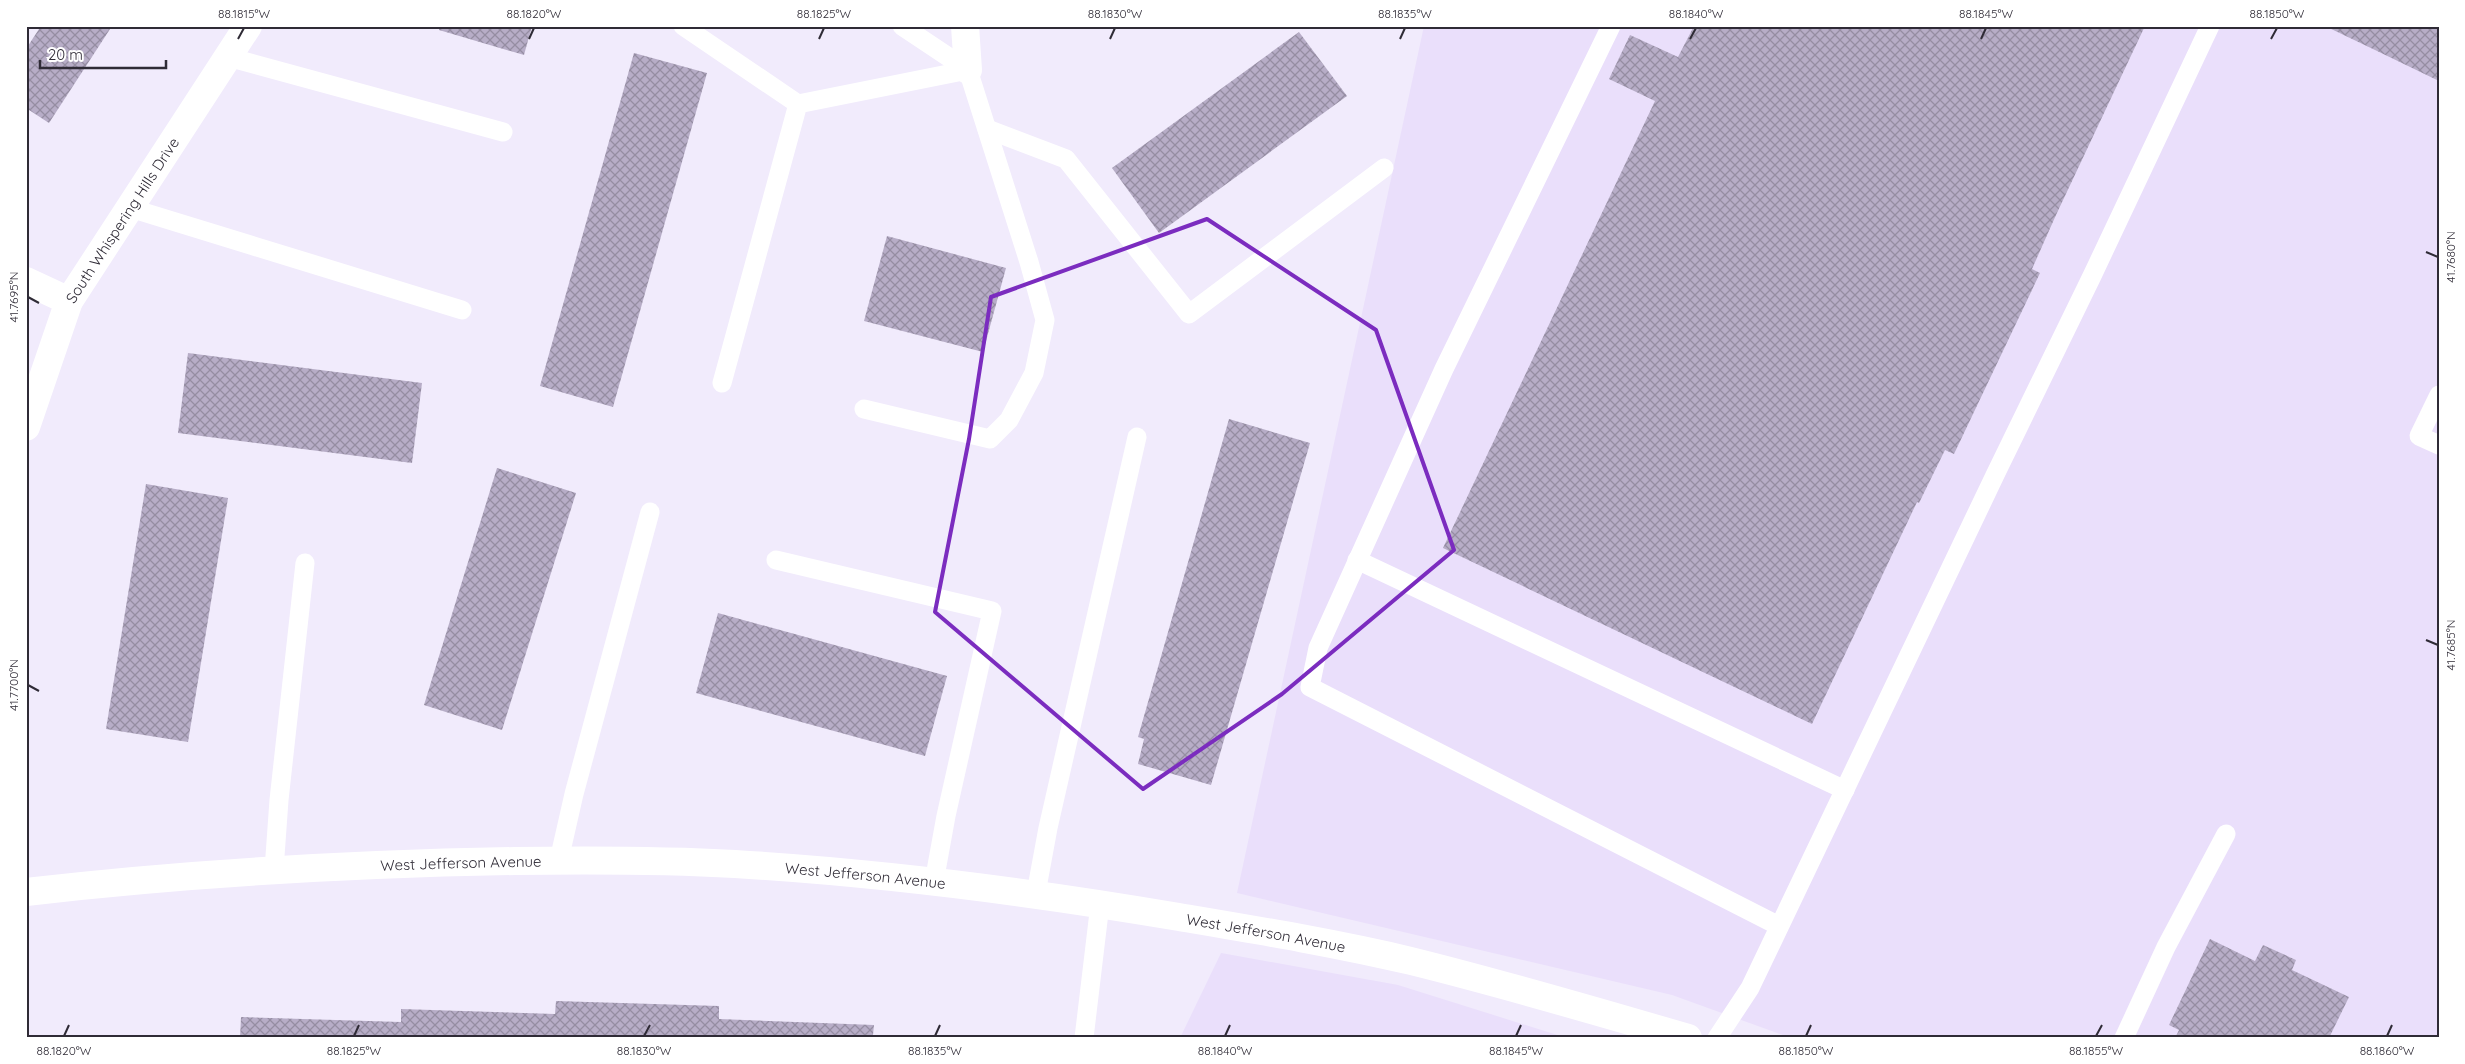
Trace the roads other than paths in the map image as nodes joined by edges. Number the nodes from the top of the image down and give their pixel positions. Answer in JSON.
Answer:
{"nodes":[{"id":1,"x":248,"y":26,"type":"edge"},
{"id":2,"x":683,"y":26,"type":"edge"},
{"id":3,"x":902,"y":26,"type":"edge"},
{"id":4,"x":965,"y":26,"type":"edge"},
{"id":5,"x":1611,"y":26,"type":"edge"},
{"id":6,"x":2210,"y":26,"type":"edge"},
{"id":7,"x":228,"y":57,"type":"junction"},
{"id":8,"x":968,"y":70,"type":"junction"},
{"id":9,"x":798,"y":104,"type":"junction"},
{"id":10,"x":987,"y":129,"type":"junction"},
{"id":11,"x":503,"y":132,"type":"dead end"},
{"id":12,"x":1384,"y":168,"type":"dead end"},
{"id":13,"x":130,"y":208,"type":"junction"},
{"id":14,"x":26,"y":281,"type":"edge"},
{"id":15,"x":69,"y":301,"type":"junction"},
{"id":16,"x":462,"y":310,"type":"dead end"},
{"id":17,"x":722,"y":383,"type":"dead end"},
{"id":18,"x":2439,"y":395,"type":"edge"},
{"id":19,"x":864,"y":410,"type":"dead end"},
{"id":20,"x":26,"y":427,"type":"edge"},
{"id":21,"x":1137,"y":437,"type":"dead end"},
{"id":22,"x":2439,"y":445,"type":"edge"},
{"id":23,"x":650,"y":512,"type":"dead end"},
{"id":24,"x":776,"y":560,"type":"dead end"},
{"id":25,"x":1357,"y":560,"type":"junction"},
{"id":26,"x":305,"y":563,"type":"dead end"},
{"id":27,"x":1845,"y":790,"type":"junction"},
{"id":28,"x":2226,"y":834,"type":"dead end"},
{"id":29,"x":559,"y":860,"type":"junction"},
{"id":30,"x":274,"y":870,"type":"junction"},
{"id":31,"x":934,"y":882,"type":"junction"},
{"id":32,"x":26,"y":892,"type":"edge"},
{"id":33,"x":1036,"y":894,"type":"junction"},
{"id":34,"x":1100,"y":904,"type":"junction"},
{"id":35,"x":1779,"y":926,"type":"junction"},
{"id":36,"x":1084,"y":1038,"type":"edge"},
{"id":37,"x":1688,"y":1038,"type":"edge"},
{"id":38,"x":1717,"y":1038,"type":"edge"},
{"id":39,"x":2124,"y":1038,"type":"edge"}],
"edges":[{"from":1,"to":7,"type":"street","name":"South Whispering Hills Drive"},
{"from":2,"to":9,"type":"lane"},
{"from":3,"to":8,"type":"lane"},
{"from":4,"to":8,"type":"street"},
{"from":5,"to":25,"type":"lane"},
{"from":6,"to":27,"type":"lane"},
{"from":7,"to":11,"type":"lane"},
{"from":7,"to":13,"type":"street","name":"South Whispering Hills Drive"},
{"from":8,"to":9,"type":"lane"},
{"from":8,"to":10,"type":"lane"},
{"from":9,"to":17,"type":"lane"},
{"from":10,"to":12,"type":"lane"},
{"from":10,"to":19,"type":"lane"},
{"from":13,"to":15,"type":"street","name":"South Whispering Hills Drive"},
{"from":13,"to":16,"type":"lane"},
{"from":14,"to":15,"type":"street"},
{"from":15,"to":20,"type":"street","name":"South Whispering Hills Drive"},
{"from":18,"to":22,"type":"lane"},
{"from":21,"to":33,"type":"lane"},
{"from":23,"to":29,"type":"lane"},
{"from":24,"to":31,"type":"lane"},
{"from":25,"to":27,"type":"lane"},
{"from":25,"to":35,"type":"lane"},
{"from":26,"to":30,"type":"lane"},
{"from":27,"to":35,"type":"lane"},
{"from":28,"to":39,"type":"lane"},
{"from":29,"to":30,"type":"street","name":"West Jefferson Avenue"},
{"from":29,"to":31,"type":"street","name":"West Jefferson Avenue"},
{"from":30,"to":32,"type":"street","name":"West Jefferson Avenue"},
{"from":31,"to":33,"type":"street","name":"West Jefferson Avenue"},
{"from":33,"to":34,"type":"street","name":"West Jefferson Avenue"},
{"from":34,"to":36,"type":"lane"},
{"from":34,"to":37,"type":"street","name":"West Jefferson Avenue"},
{"from":35,"to":38,"type":"lane"}]}
